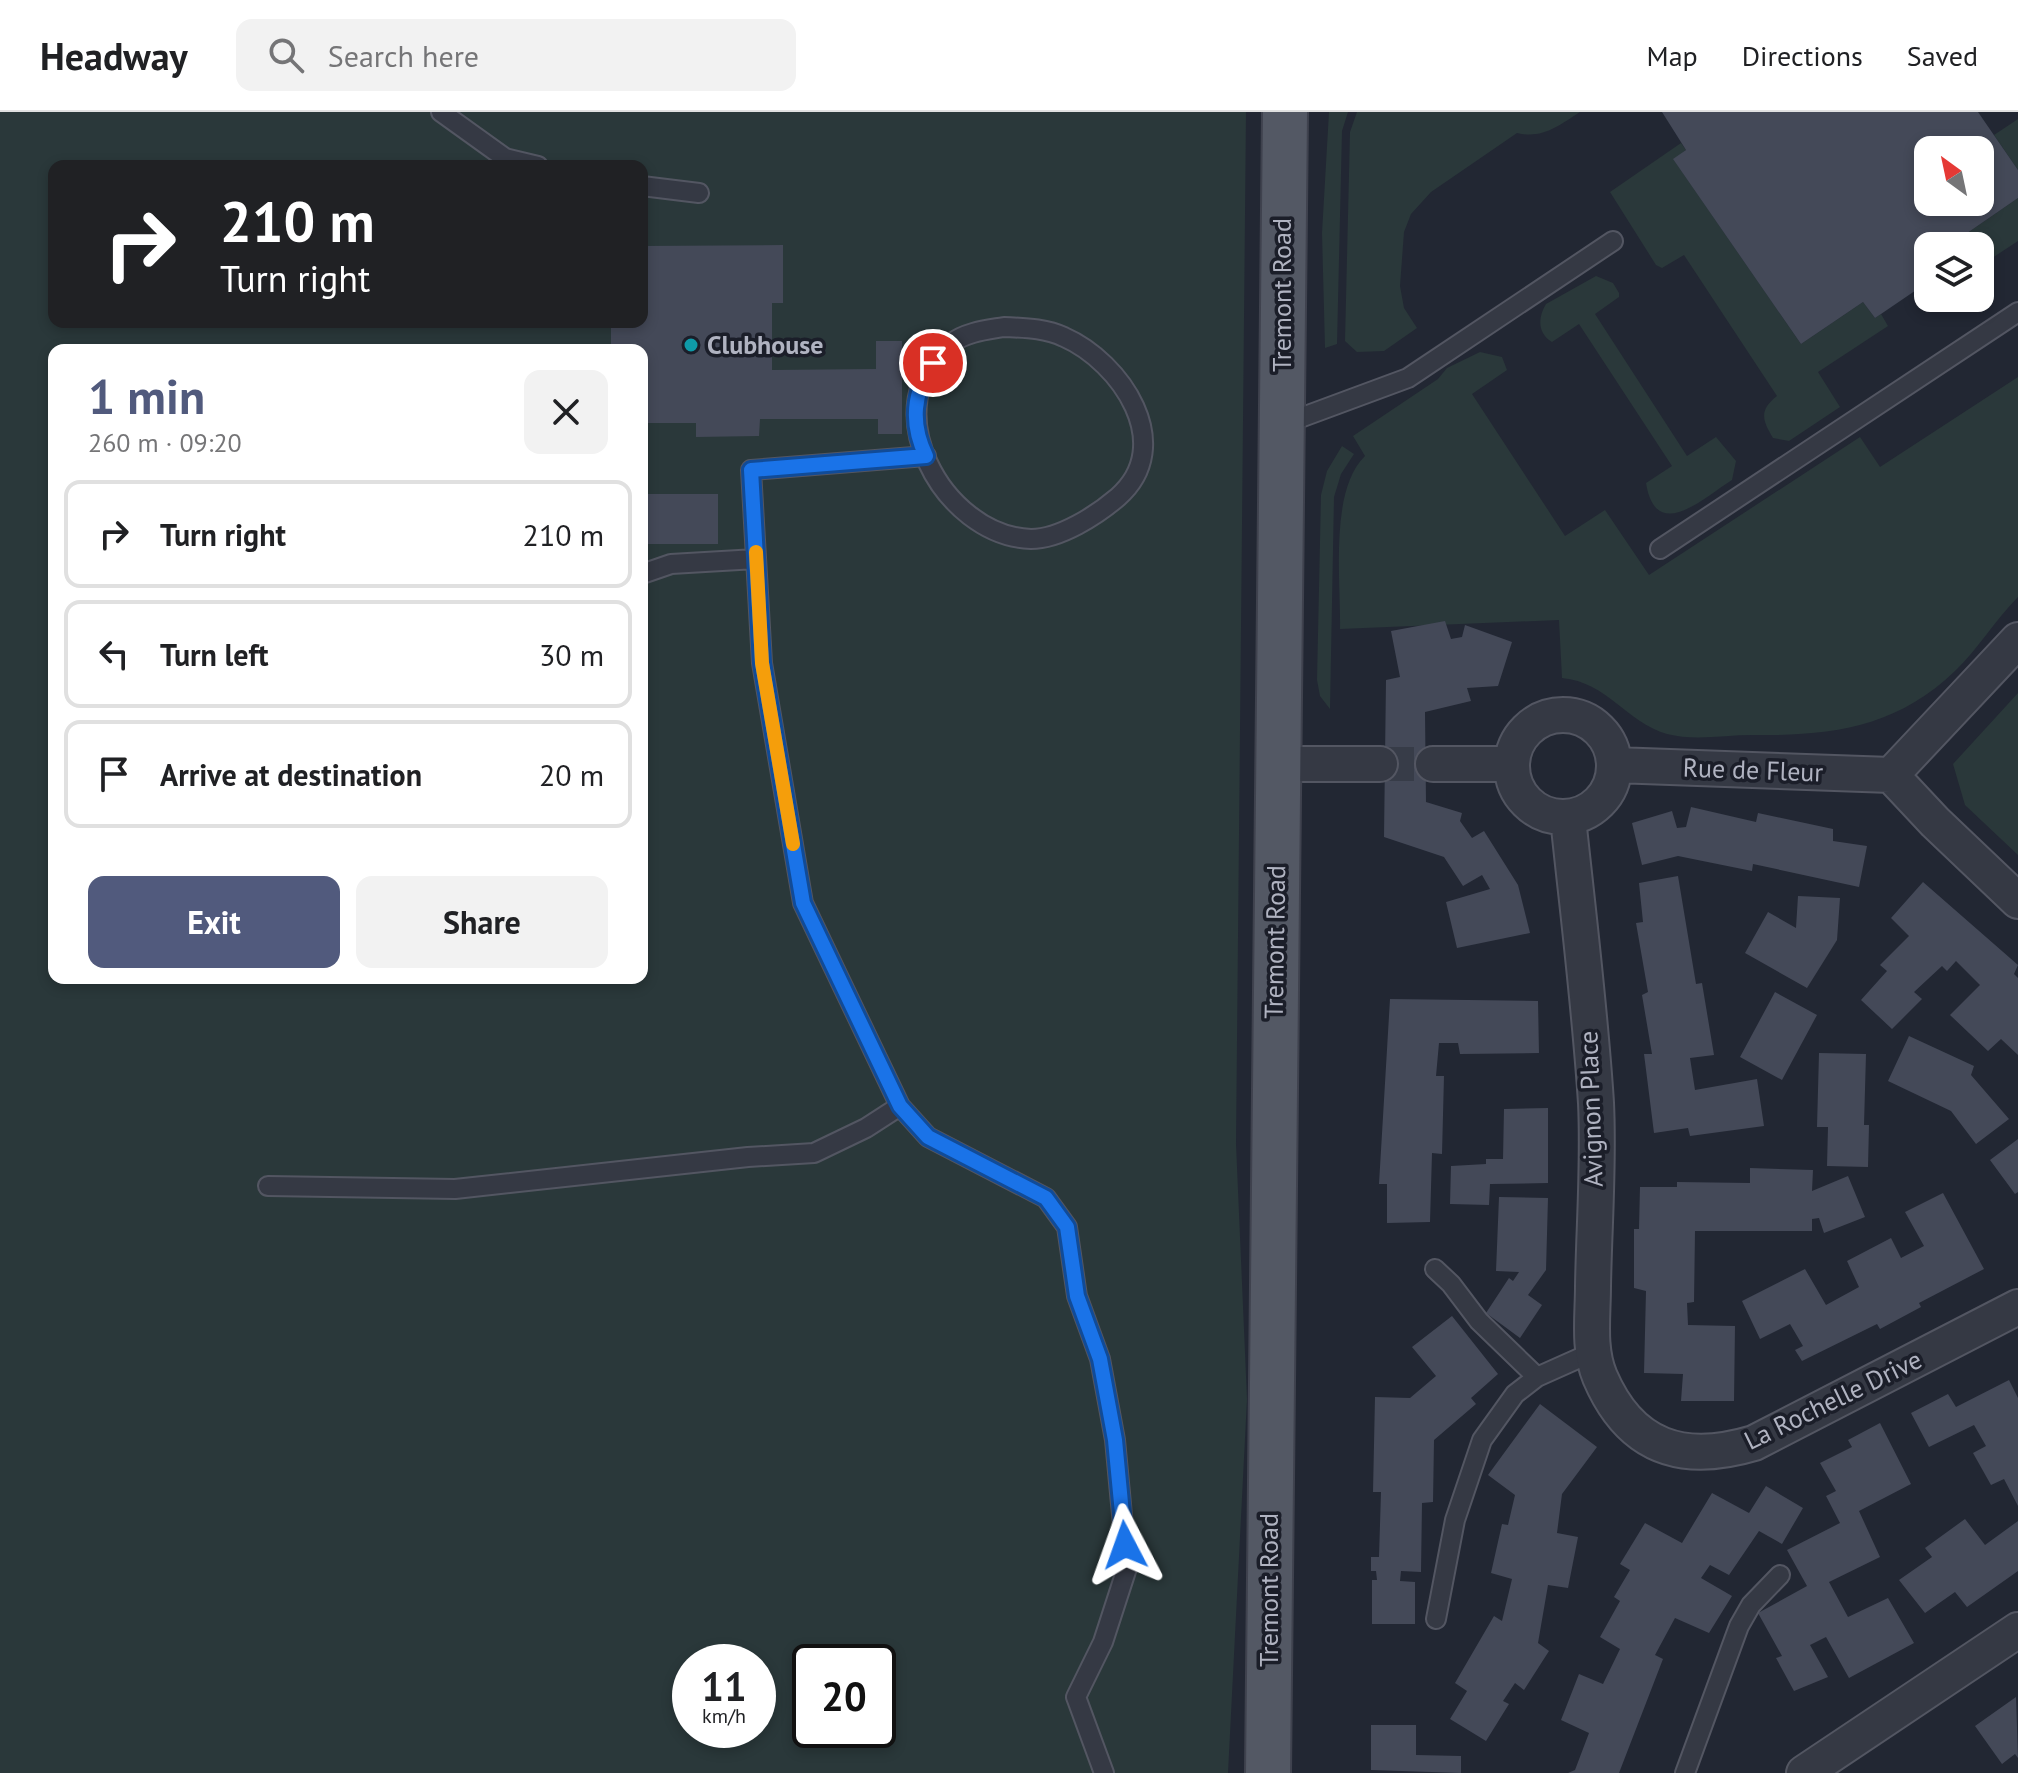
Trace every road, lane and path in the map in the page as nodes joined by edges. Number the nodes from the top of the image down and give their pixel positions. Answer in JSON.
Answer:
{"nodes":[{"id":1,"x":441,"y":112,"type":"edge"},
{"id":2,"x":1285,"y":112,"type":"edge"},
{"id":3,"x":513,"y":160,"type":"edge"},
{"id":4,"x":648,"y":187,"type":"edge"},
{"id":5,"x":699,"y":193,"type":"dead end"},
{"id":6,"x":1613,"y":241,"type":"dead end"},
{"id":7,"x":2018,"y":312,"type":"edge"},
{"id":8,"x":1281,"y":425,"type":"junction"},
{"id":9,"x":926,"y":456,"type":"junction"},
{"id":10,"x":1660,"y":549,"type":"dead end"},
{"id":11,"x":756,"y":559,"type":"junction"},
{"id":12,"x":648,"y":572,"type":"edge"},
{"id":13,"x":2018,"y":640,"type":"edge"},
{"id":14,"x":1278,"y":764,"type":"junction"},
{"id":15,"x":1380,"y":764,"type":"tunnel mouth"},
{"id":16,"x":1433,"y":764,"type":"tunnel mouth"},
{"id":17,"x":1511,"y":764,"type":"junction"},
{"id":18,"x":1615,"y":765,"type":"junction"},
{"id":19,"x":1891,"y":775,"type":"junction"},
{"id":20,"x":1568,"y":818,"type":"junction"},
{"id":21,"x":2018,"y":901,"type":"edge"},
{"id":22,"x":900,"y":1106,"type":"junction"},
{"id":23,"x":268,"y":1186,"type":"dead end"},
{"id":24,"x":1435,"y":1269,"type":"dead end"},
{"id":25,"x":2018,"y":1307,"type":"edge"},
{"id":26,"x":1593,"y":1352,"type":"junction"},
{"id":27,"x":1537,"y":1377,"type":"junction"},
{"id":28,"x":1611,"y":1396,"type":"joint"},
{"id":29,"x":1780,"y":1575,"type":"dead end"},
{"id":30,"x":1436,"y":1619,"type":"dead end"},
{"id":31,"x":2018,"y":1630,"type":"edge"},
{"id":32,"x":1104,"y":1773,"type":"edge"},
{"id":33,"x":1268,"y":1773,"type":"edge"},
{"id":34,"x":1685,"y":1773,"type":"edge"},
{"id":35,"x":1804,"y":1773,"type":"edge"}],
"edges":[{"from":1,"to":3,"type":"lane"},
{"from":2,"to":8,"type":"main road","name":"Tremont Road"},
{"from":4,"to":5,"type":"lane"},
{"from":6,"to":8,"type":"lane"},
{"from":7,"to":10,"type":"lane"},
{"from":8,"to":14,"type":"main road","name":"Tremont Road"},
{"from":9,"to":9,"type":"lane"},
{"from":9,"to":11,"type":"lane"},
{"from":11,"to":12,"type":"lane"},
{"from":11,"to":22,"type":"lane"},
{"from":13,"to":19,"type":"street"},
{"from":14,"to":15,"type":"street"},
{"from":14,"to":33,"type":"main road","name":"Tremont Road"},
{"from":16,"to":17,"type":"street"},
{"from":17,"to":18,"type":"street"},
{"from":17,"to":20,"type":"street"},
{"from":18,"to":19,"type":"street","name":"Rue de Fleur"},
{"from":18,"to":20,"type":"street"},
{"from":19,"to":21,"type":"street"},
{"from":20,"to":26,"type":"street","name":"Avignon Place"},
{"from":22,"to":23,"type":"lane"},
{"from":22,"to":32,"type":"lane"},
{"from":24,"to":27,"type":"lane"},
{"from":25,"to":28,"type":"street","name":"La Rochelle Drive"},
{"from":26,"to":27,"type":"lane"},
{"from":26,"to":28,"type":"street","name":"Avignon Place"},
{"from":27,"to":30,"type":"lane"},
{"from":29,"to":34,"type":"lane"},
{"from":31,"to":35,"type":"street"}]}
